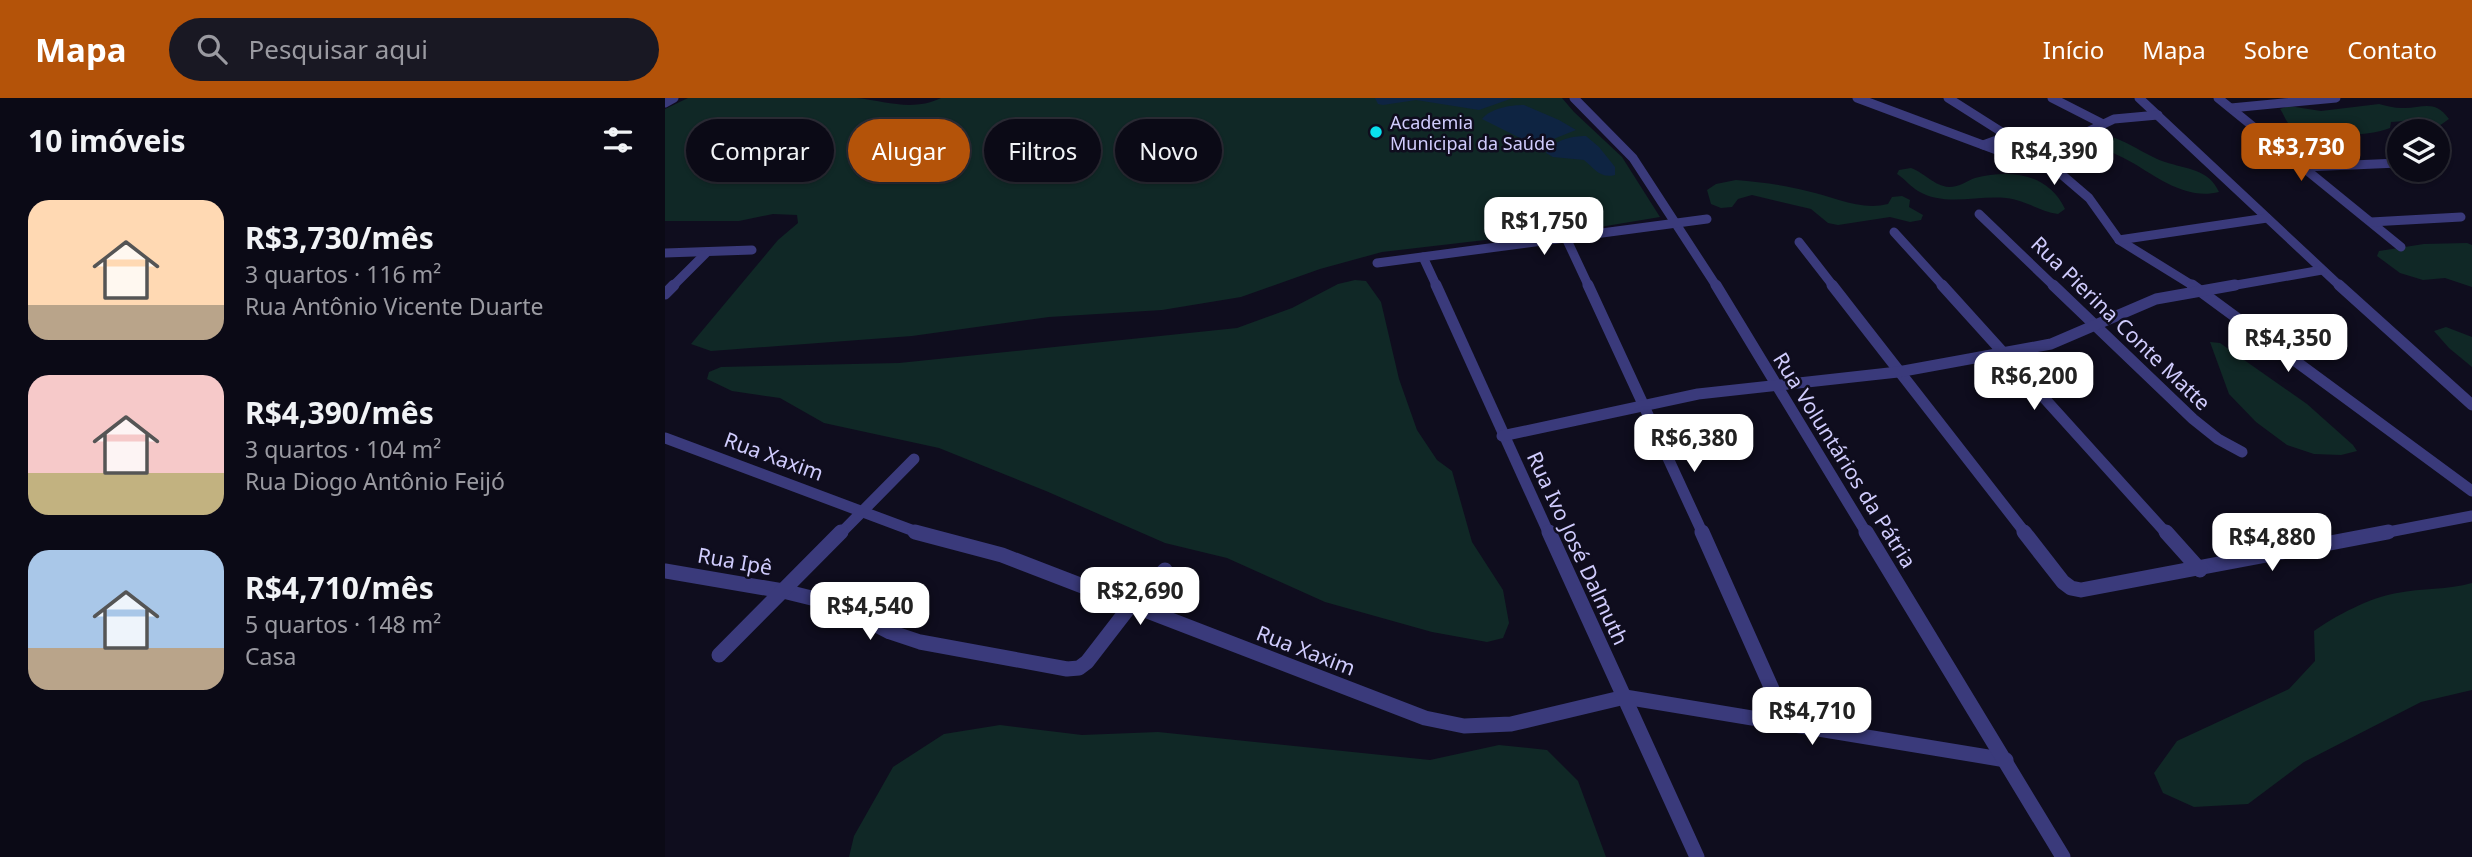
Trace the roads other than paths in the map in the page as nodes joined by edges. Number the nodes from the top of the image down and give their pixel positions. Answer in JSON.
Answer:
{"nodes":[{"id":1,"x":1574,"y":98,"type":"edge"},
{"id":2,"x":1857,"y":98,"type":"edge"},
{"id":3,"x":1948,"y":98,"type":"edge"},
{"id":4,"x":2052,"y":98,"type":"edge"},
{"id":5,"x":2140,"y":98,"type":"edge"},
{"id":6,"x":2218,"y":98,"type":"edge"},
{"id":7,"x":2336,"y":98,"type":"edge"},
{"id":8,"x":2231,"y":108,"type":"junction"},
{"id":9,"x":2158,"y":115,"type":"junction"},
{"id":10,"x":2103,"y":124,"type":"junction"},
{"id":11,"x":1983,"y":145,"type":"junction"},
{"id":12,"x":2029,"y":160,"type":"junction"},
{"id":13,"x":2387,"y":164,"type":"edge"},
{"id":14,"x":2305,"y":167,"type":"junction"},
{"id":15,"x":1979,"y":214,"type":"dead end"},
{"id":16,"x":2461,"y":217,"type":"dead end"},
{"id":17,"x":2267,"y":218,"type":"junction"},
{"id":18,"x":1707,"y":219,"type":"dead end"},
{"id":19,"x":2371,"y":222,"type":"junction"},
{"id":20,"x":1675,"y":223,"type":"junction"},
{"id":21,"x":1894,"y":232,"type":"dead end"},
{"id":22,"x":1566,"y":238,"type":"junction"},
{"id":23,"x":2119,"y":240,"type":"junction"},
{"id":24,"x":1799,"y":242,"type":"dead end"},
{"id":25,"x":2401,"y":247,"type":"dead end"},
{"id":26,"x":752,"y":250,"type":"dead end"},
{"id":27,"x":707,"y":252,"type":"junction"},
{"id":28,"x":665,"y":253,"type":"edge"},
{"id":29,"x":1423,"y":257,"type":"junction"},
{"id":30,"x":1377,"y":263,"type":"dead end"},
{"id":31,"x":2322,"y":270,"type":"junction"},
{"id":32,"x":2200,"y":290,"type":"junction"},
{"id":33,"x":665,"y":294,"type":"edge"},
{"id":34,"x":2094,"y":325,"type":"junction"},
{"id":35,"x":2001,"y":352,"type":"junction"},
{"id":36,"x":1898,"y":372,"type":"junction"},
{"id":37,"x":1775,"y":384,"type":"junction"},
{"id":38,"x":1645,"y":404,"type":"junction"},
{"id":39,"x":2472,"y":405,"type":"edge"},
{"id":40,"x":1502,"y":436,"type":"junction"},
{"id":41,"x":665,"y":438,"type":"edge"},
{"id":42,"x":2242,"y":452,"type":"dead end"},
{"id":43,"x":914,"y":459,"type":"dead end"},
{"id":44,"x":2472,"y":491,"type":"edge"},
{"id":45,"x":863,"y":511,"type":"junction"},
{"id":46,"x":2472,"y":516,"type":"edge"},
{"id":47,"x":1165,"y":570,"type":"dead end"},
{"id":48,"x":2200,"y":570,"type":"junction"},
{"id":49,"x":665,"y":571,"type":"edge"},
{"id":50,"x":2071,"y":588,"type":"joint"},
{"id":51,"x":783,"y":591,"type":"junction"},
{"id":52,"x":1131,"y":605,"type":"junction"},
{"id":53,"x":719,"y":655,"type":"dead end"},
{"id":54,"x":1625,"y":697,"type":"junction"},
{"id":55,"x":1788,"y":725,"type":"junction"},
{"id":56,"x":2006,"y":760,"type":"junction"},
{"id":57,"x":1697,"y":857,"type":"edge"},
{"id":58,"x":2063,"y":857,"type":"edge"}],
"edges":[{"from":1,"to":20,"type":"street","name":"Rua Voluntários da Pátria"},
{"from":2,"to":11,"type":"street"},
{"from":3,"to":11,"type":"street"},
{"from":4,"to":10,"type":"street"},
{"from":5,"to":9,"type":"street"},
{"from":6,"to":8,"type":"street"},
{"from":7,"to":8,"type":"street"},
{"from":8,"to":14,"type":"street"},
{"from":9,"to":10,"type":"street"},
{"from":9,"to":17,"type":"street"},
{"from":10,"to":12,"type":"street"},
{"from":11,"to":12,"type":"street"},
{"from":12,"to":23,"type":"street"},
{"from":13,"to":14,"type":"street"},
{"from":14,"to":19,"type":"street"},
{"from":15,"to":34,"type":"street","name":"Rua Pierina Conte Matte"},
{"from":16,"to":19,"type":"street"},
{"from":17,"to":23,"type":"street"},
{"from":17,"to":31,"type":"street"},
{"from":18,"to":20,"type":"street"},
{"from":19,"to":25,"type":"street"},
{"from":20,"to":22,"type":"street"},
{"from":20,"to":37,"type":"street","name":"Rua Voluntários da Pátria"},
{"from":21,"to":35,"type":"street"},
{"from":22,"to":29,"type":"street"},
{"from":22,"to":38,"type":"street"},
{"from":23,"to":32,"type":"street"},
{"from":24,"to":36,"type":"street"},
{"from":26,"to":27,"type":"street"},
{"from":27,"to":28,"type":"street"},
{"from":27,"to":33,"type":"street"},
{"from":29,"to":30,"type":"street"},
{"from":29,"to":40,"type":"street","name":"Rua Ivo José Dalmuth"},
{"from":31,"to":32,"type":"street"},
{"from":31,"to":39,"type":"street"},
{"from":32,"to":34,"type":"street"},
{"from":32,"to":44,"type":"street"},
{"from":34,"to":35,"type":"street"},
{"from":34,"to":42,"type":"street","name":"Rua Pierina Conte Matte"},
{"from":35,"to":36,"type":"street"},
{"from":35,"to":48,"type":"street"},
{"from":36,"to":37,"type":"street"},
{"from":36,"to":50,"type":"street"},
{"from":37,"to":38,"type":"street"},
{"from":37,"to":56,"type":"street","name":"Rua Voluntários da Pátria"},
{"from":38,"to":40,"type":"street"},
{"from":38,"to":55,"type":"street"},
{"from":40,"to":54,"type":"street","name":"Rua Ivo José Dalmuth"},
{"from":41,"to":45,"type":"street","name":"Rua Xaxim"},
{"from":43,"to":45,"type":"street"},
{"from":45,"to":51,"type":"street"},
{"from":45,"to":52,"type":"street","name":"Rua Xaxim"},
{"from":46,"to":48,"type":"street"},
{"from":47,"to":52,"type":"street"},
{"from":48,"to":50,"type":"street"},
{"from":49,"to":51,"type":"street","name":"Rua Ipê"},
{"from":51,"to":52,"type":"street","name":"Rua Ipê"},
{"from":51,"to":53,"type":"street"},
{"from":52,"to":54,"type":"street","name":"Rua Xaxim"},
{"from":54,"to":55,"type":"street","name":"Rua Xaxim"},
{"from":54,"to":57,"type":"street","name":"Rua Ivo José Dalmuth"},
{"from":55,"to":56,"type":"street","name":"Rua Xaxim"},
{"from":56,"to":58,"type":"street","name":"Rua Voluntários da Pátria"}]}
